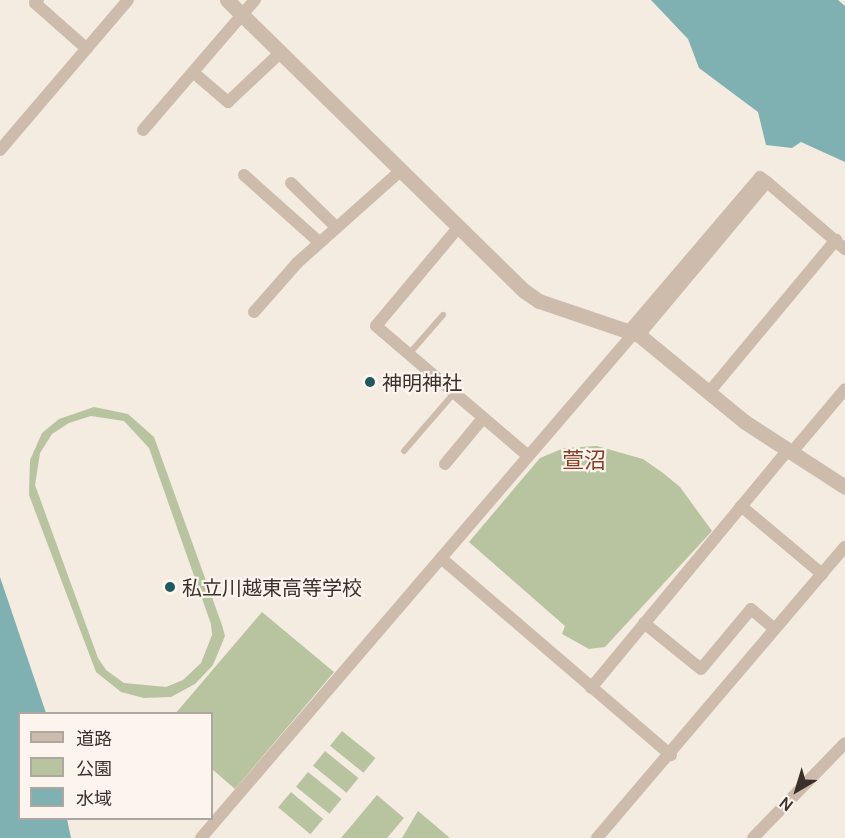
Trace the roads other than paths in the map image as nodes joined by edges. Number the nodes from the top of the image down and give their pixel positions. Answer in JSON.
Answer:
{"nodes":[{"id":1,"x":38,"y":0,"type":"edge"},
{"id":2,"x":128,"y":0,"type":"edge"},
{"id":3,"x":227,"y":0,"type":"edge"},
{"id":4,"x":255,"y":0,"type":"edge"},
{"id":5,"x":242,"y":16,"type":"junction"},
{"id":6,"x":87,"y":48,"type":"junction"},
{"id":7,"x":280,"y":53,"type":"junction"},
{"id":8,"x":194,"y":73,"type":"junction"},
{"id":9,"x":143,"y":130,"type":"dead end"},
{"id":10,"x":0,"y":150,"type":"edge"},
{"id":11,"x":399,"y":172,"type":"junction"},
{"id":12,"x":244,"y":174,"type":"dead end"},
{"id":13,"x":291,"y":183,"type":"dead end"},
{"id":14,"x":336,"y":227,"type":"junction"},
{"id":15,"x":457,"y":229,"type":"junction"},
{"id":16,"x":318,"y":242,"type":"junction"},
{"id":17,"x":840,"y":244,"type":"edge"},
{"id":18,"x":254,"y":312,"type":"dead end"},
{"id":19,"x":443,"y":315,"type":"dead end"},
{"id":20,"x":634,"y":333,"type":"junction"},
{"id":21,"x":408,"y":354,"type":"junction"},
{"id":22,"x":845,"y":389,"type":"edge"},
{"id":23,"x":710,"y":391,"type":"junction"},
{"id":24,"x":454,"y":393,"type":"junction"},
{"id":25,"x":483,"y":418,"type":"junction"},
{"id":26,"x":404,"y":451,"type":"dead end"},
{"id":27,"x":790,"y":451,"type":"junction"},
{"id":28,"x":528,"y":456,"type":"junction"},
{"id":29,"x":446,"y":464,"type":"dead end"},
{"id":30,"x":845,"y":486,"type":"edge"},
{"id":31,"x":741,"y":506,"type":"junction"},
{"id":32,"x":845,"y":547,"type":"edge"},
{"id":33,"x":441,"y":558,"type":"junction"},
{"id":34,"x":822,"y":574,"type":"junction"},
{"id":35,"x":644,"y":624,"type":"junction"},
{"id":36,"x":774,"y":628,"type":"junction"},
{"id":37,"x":591,"y":687,"type":"junction"},
{"id":38,"x":845,"y":743,"type":"edge"},
{"id":39,"x":670,"y":755,"type":"junction"},
{"id":40,"x":201,"y":838,"type":"edge"},
{"id":41,"x":597,"y":838,"type":"edge"},
{"id":42,"x":753,"y":838,"type":"edge"}],
"edges":[{"from":1,"to":6,"type":"street"},
{"from":2,"to":6,"type":"street"},
{"from":3,"to":5,"type":"street"},
{"from":4,"to":5,"type":"street"},
{"from":5,"to":7,"type":"street"},
{"from":5,"to":8,"type":"street"},
{"from":6,"to":10,"type":"street"},
{"from":7,"to":8,"type":"street"},
{"from":7,"to":11,"type":"street"},
{"from":8,"to":9,"type":"street"},
{"from":11,"to":14,"type":"street"},
{"from":11,"to":15,"type":"street"},
{"from":12,"to":16,"type":"street"},
{"from":13,"to":14,"type":"street"},
{"from":14,"to":16,"type":"street"},
{"from":15,"to":20,"type":"street"},
{"from":15,"to":21,"type":"street"},
{"from":16,"to":18,"type":"street"},
{"from":17,"to":20,"type":"street"},
{"from":17,"to":23,"type":"street"},
{"from":19,"to":21,"type":"lane"},
{"from":20,"to":23,"type":"street"},
{"from":20,"to":28,"type":"street"},
{"from":21,"to":24,"type":"street"},
{"from":22,"to":27,"type":"street"},
{"from":23,"to":27,"type":"street"},
{"from":24,"to":25,"type":"street"},
{"from":24,"to":26,"type":"lane"},
{"from":25,"to":28,"type":"street"},
{"from":25,"to":29,"type":"street"},
{"from":27,"to":30,"type":"street"},
{"from":27,"to":31,"type":"street"},
{"from":28,"to":33,"type":"street"},
{"from":31,"to":34,"type":"street"},
{"from":31,"to":35,"type":"street"},
{"from":32,"to":34,"type":"street"},
{"from":33,"to":37,"type":"street"},
{"from":33,"to":40,"type":"street"},
{"from":34,"to":36,"type":"street"},
{"from":35,"to":36,"type":"street"},
{"from":35,"to":37,"type":"street"},
{"from":36,"to":39,"type":"street"},
{"from":37,"to":39,"type":"street"},
{"from":38,"to":42,"type":"street"},
{"from":39,"to":41,"type":"street"}]}
